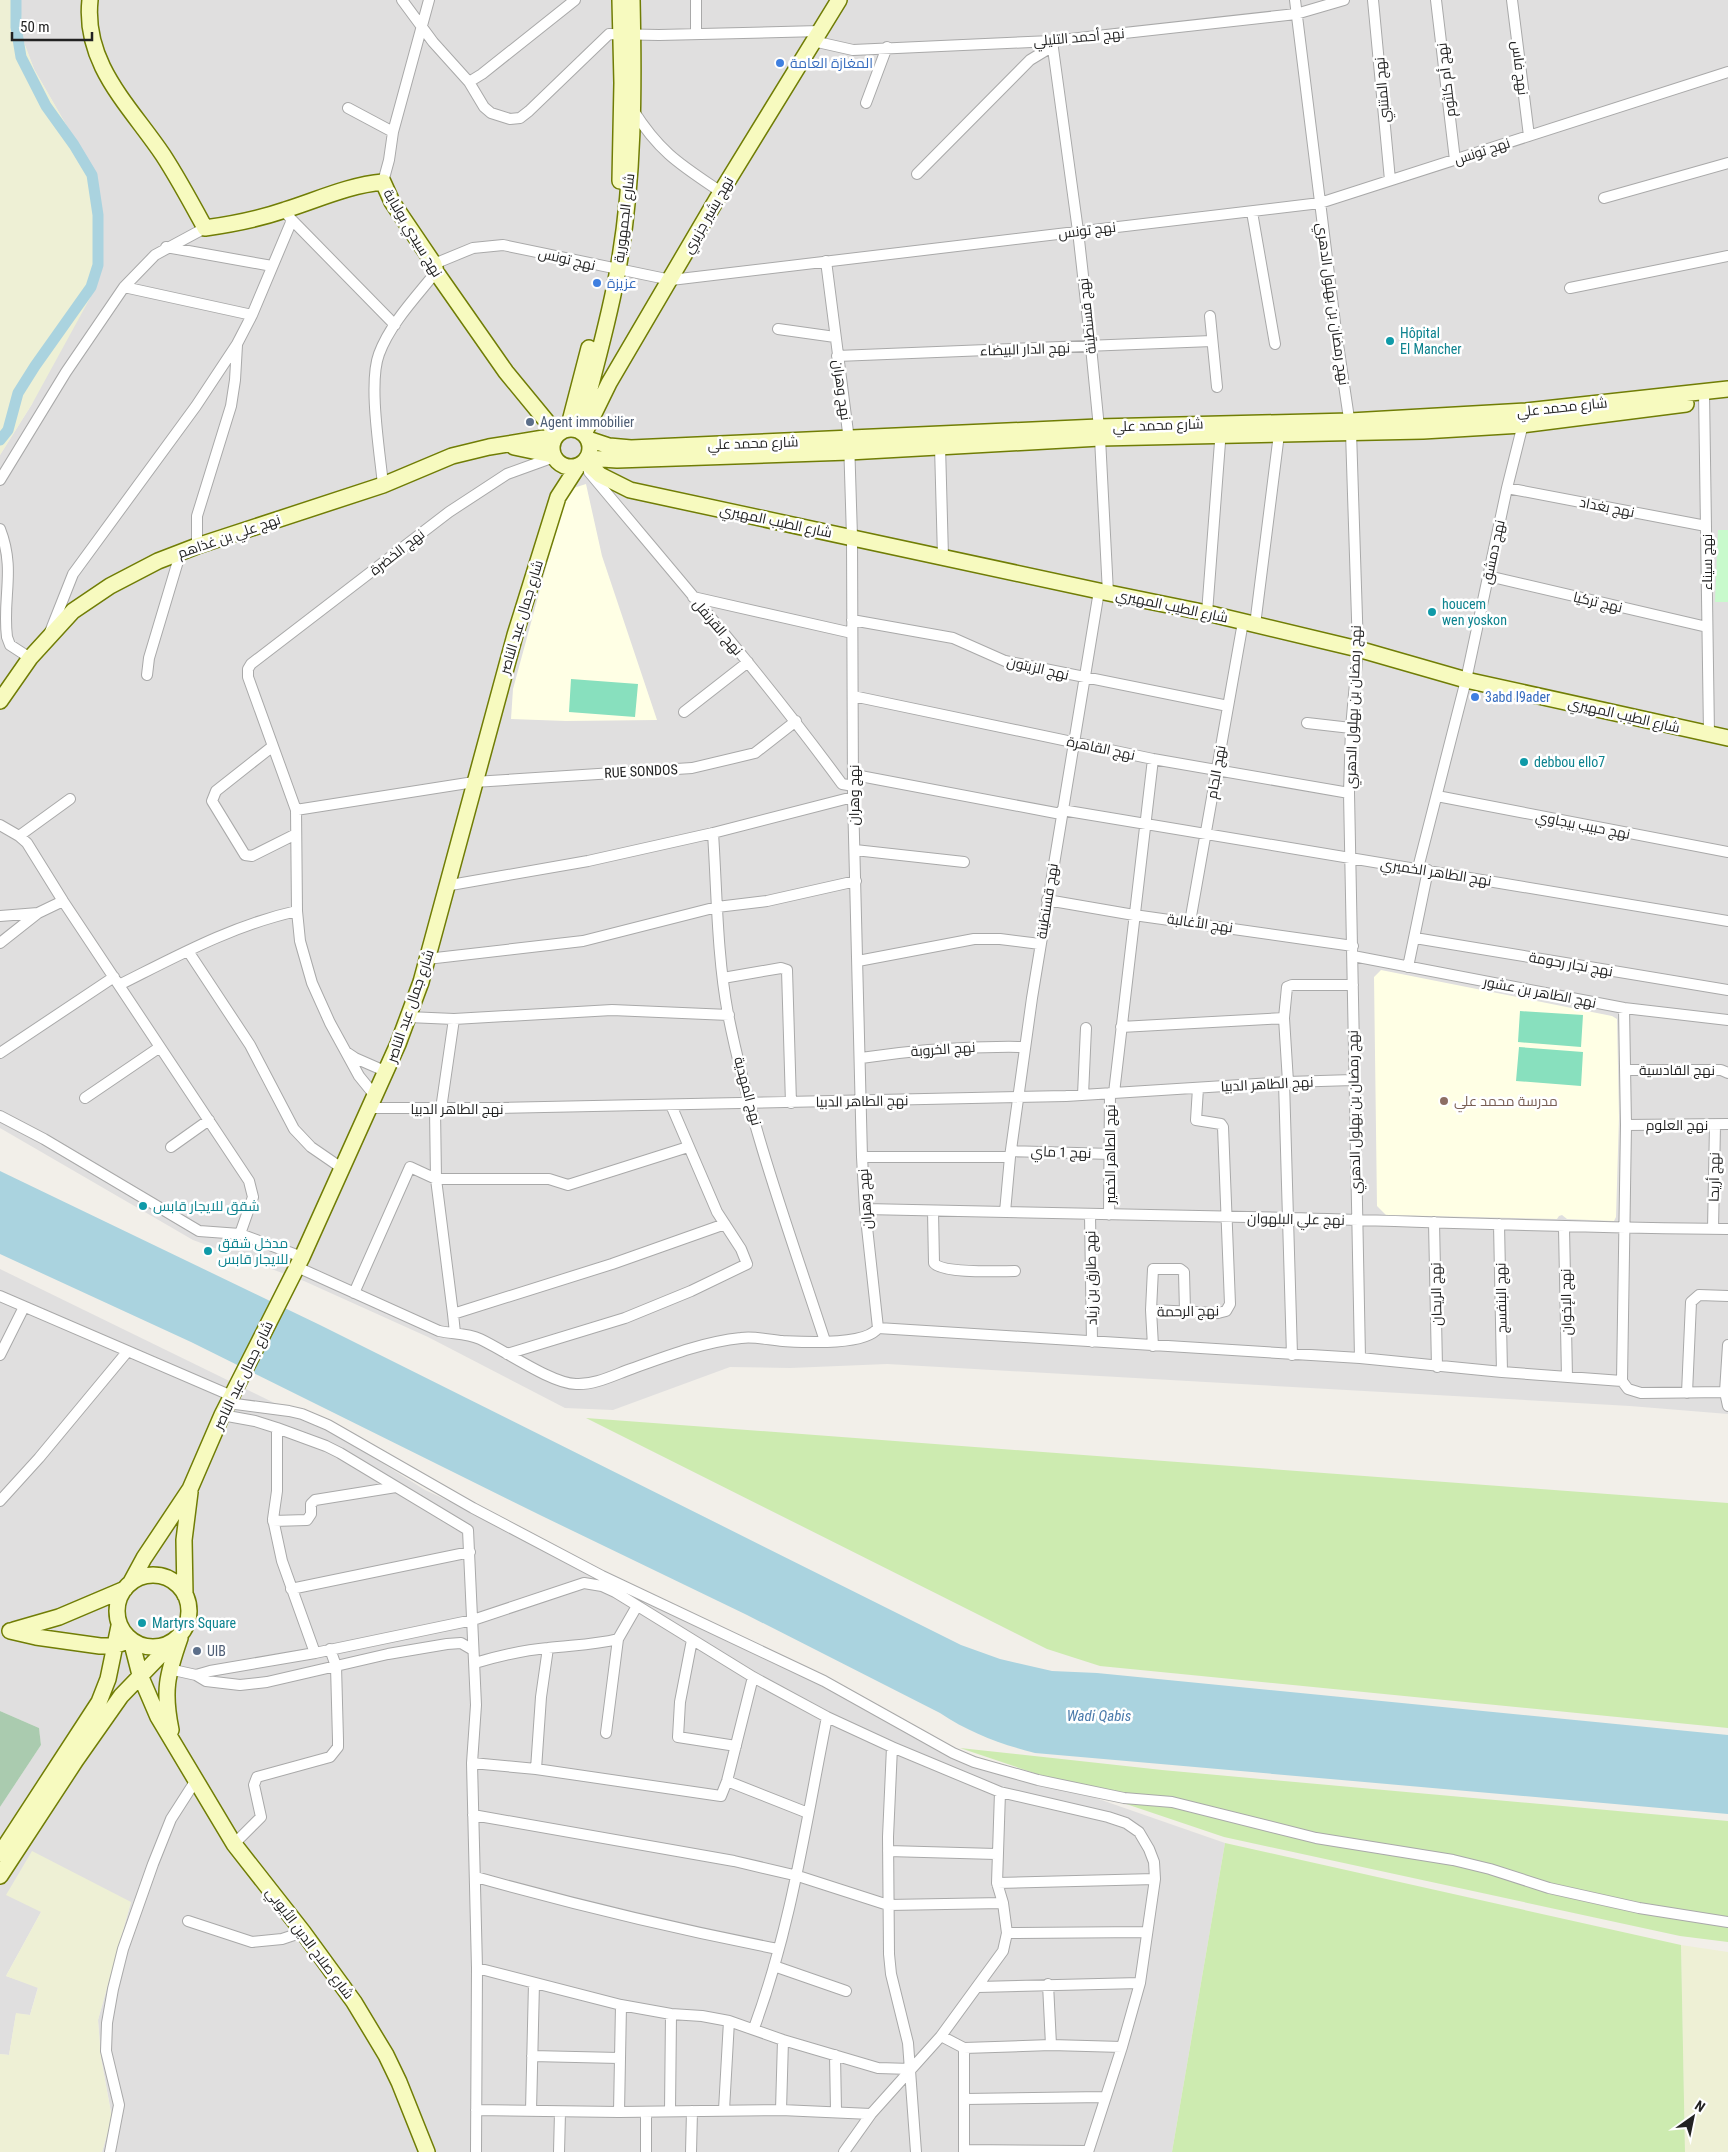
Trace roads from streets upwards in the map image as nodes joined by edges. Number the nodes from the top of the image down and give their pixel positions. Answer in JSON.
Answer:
{"nodes":[{"id":1,"x":90,"y":0,"type":"edge"},
{"id":2,"x":402,"y":0,"type":"edge"},
{"id":3,"x":429,"y":0,"type":"edge"},
{"id":4,"x":575,"y":0,"type":"edge"},
{"id":5,"x":620,"y":0,"type":"edge"},
{"id":6,"x":632,"y":0,"type":"edge"},
{"id":7,"x":696,"y":0,"type":"edge"},
{"id":8,"x":838,"y":0,"type":"edge"},
{"id":9,"x":1295,"y":0,"type":"edge"},
{"id":10,"x":1344,"y":0,"type":"edge"},
{"id":11,"x":1373,"y":0,"type":"edge"},
{"id":12,"x":1436,"y":0,"type":"edge"},
{"id":13,"x":1512,"y":0,"type":"edge"},
{"id":14,"x":1296,"y":14,"type":"junction"},
{"id":15,"x":422,"y":27,"type":"junction"},
{"id":16,"x":627,"y":34,"type":"junction"},
{"id":17,"x":696,"y":34,"type":"junction"},
{"id":18,"x":816,"y":36,"type":"junction"},
{"id":19,"x":1053,"y":44,"type":"junction"},
{"id":20,"x":887,"y":47,"type":"junction"},
{"id":21,"x":1728,"y":72,"type":"edge"},
{"id":22,"x":469,"y":82,"type":"junction"},
{"id":23,"x":866,"y":103,"type":"dead end"},
{"id":24,"x":348,"y":108,"type":"dead end"},
{"id":25,"x":632,"y":110,"type":"junction"},
{"id":26,"x":393,"y":132,"type":"junction"},
{"id":27,"x":1529,"y":136,"type":"junction"},
{"id":28,"x":1455,"y":160,"type":"junction"},
{"id":29,"x":1728,"y":163,"type":"edge"},
{"id":30,"x":917,"y":174,"type":"dead end"},
{"id":31,"x":1390,"y":180,"type":"junction"},
{"id":32,"x":382,"y":182,"type":"junction"},
{"id":33,"x":721,"y":192,"type":"junction"},
{"id":34,"x":1604,"y":198,"type":"dead end"},
{"id":35,"x":1320,"y":203,"type":"junction"},
{"id":36,"x":1252,"y":212,"type":"junction"},
{"id":37,"x":288,"y":216,"type":"junction"},
{"id":38,"x":206,"y":228,"type":"junction"},
{"id":39,"x":1078,"y":231,"type":"junction"},
{"id":40,"x":166,"y":248,"type":"junction"},
{"id":41,"x":1728,"y":256,"type":"edge"},
{"id":42,"x":826,"y":261,"type":"junction"},
{"id":43,"x":272,"y":266,"type":"junction"},
{"id":44,"x":435,"y":268,"type":"junction"},
{"id":45,"x":614,"y":270,"type":"junction"},
{"id":46,"x":671,"y":280,"type":"junction"},
{"id":47,"x":124,"y":286,"type":"junction"},
{"id":48,"x":1570,"y":288,"type":"dead end"},
{"id":49,"x":252,"y":315,"type":"junction"},
{"id":50,"x":1210,"y":316,"type":"dead end"},
{"id":51,"x":395,"y":325,"type":"junction"},
{"id":52,"x":778,"y":329,"type":"dead end"},
{"id":53,"x":835,"y":337,"type":"junction"},
{"id":54,"x":1212,"y":341,"type":"junction"},
{"id":55,"x":237,"y":344,"type":"junction"},
{"id":56,"x":1275,"y":344,"type":"dead end"},
{"id":57,"x":1091,"y":347,"type":"junction"},
{"id":58,"x":837,"y":356,"type":"junction"},
{"id":59,"x":1217,"y":387,"type":"dead end"},
{"id":60,"x":1728,"y":389,"type":"edge"},
{"id":61,"x":1704,"y":396,"type":"junction"},
{"id":62,"x":1728,"y":399,"type":"edge"},
{"id":63,"x":1524,"y":418,"type":"junction"},
{"id":64,"x":1351,"y":427,"type":"junction"},
{"id":65,"x":1221,"y":429,"type":"junction"},
{"id":66,"x":1099,"y":432,"type":"junction"},
{"id":67,"x":572,"y":434,"type":"junction"},
{"id":68,"x":1279,"y":434,"type":"junction"},
{"id":69,"x":505,"y":445,"type":"junction"},
{"id":70,"x":849,"y":446,"type":"junction"},
{"id":71,"x":940,"y":446,"type":"junction"},
{"id":72,"x":554,"y":458,"type":"junction"},
{"id":73,"x":583,"y":462,"type":"junction"},
{"id":74,"x":0,"y":480,"type":"edge"},
{"id":75,"x":383,"y":485,"type":"junction"},
{"id":76,"x":1507,"y":488,"type":"junction"},
{"id":77,"x":558,"y":497,"type":"junction"},
{"id":78,"x":1706,"y":526,"type":"junction"},
{"id":79,"x":0,"y":529,"type":"edge"},
{"id":80,"x":852,"y":537,"type":"junction"},
{"id":81,"x":197,"y":546,"type":"junction"},
{"id":82,"x":181,"y":552,"type":"junction"},
{"id":83,"x":943,"y":557,"type":"junction"},
{"id":84,"x":1488,"y":576,"type":"junction"},
{"id":85,"x":1104,"y":592,"type":"junction"},
{"id":86,"x":693,"y":597,"type":"junction"},
{"id":87,"x":1207,"y":613,"type":"junction"},
{"id":88,"x":852,"y":620,"type":"junction"},
{"id":89,"x":1249,"y":623,"type":"junction"},
{"id":90,"x":1707,"y":627,"type":"junction"},
{"id":91,"x":852,"y":633,"type":"junction"},
{"id":92,"x":47,"y":638,"type":"junction"},
{"id":93,"x":1358,"y":649,"type":"junction"},
{"id":94,"x":30,"y":658,"type":"junction"},
{"id":95,"x":748,"y":662,"type":"junction"},
{"id":96,"x":147,"y":675,"type":"dead end"},
{"id":97,"x":1084,"y":678,"type":"junction"},
{"id":98,"x":1466,"y":680,"type":"junction"},
{"id":99,"x":853,"y":696,"type":"junction"},
{"id":100,"x":0,"y":701,"type":"edge"},
{"id":101,"x":1228,"y":706,"type":"junction"},
{"id":102,"x":684,"y":712,"type":"dead end"},
{"id":103,"x":796,"y":721,"type":"junction"},
{"id":104,"x":1307,"y":723,"type":"dead end"},
{"id":105,"x":1351,"y":728,"type":"junction"},
{"id":106,"x":1709,"y":734,"type":"junction"},
{"id":107,"x":1728,"y":738,"type":"edge"},
{"id":108,"x":1074,"y":742,"type":"junction"},
{"id":109,"x":273,"y":746,"type":"junction"},
{"id":110,"x":1153,"y":759,"type":"junction"},
{"id":111,"x":1217,"y":770,"type":"junction"},
{"id":112,"x":855,"y":774,"type":"junction"},
{"id":113,"x":474,"y":782,"type":"junction"},
{"id":114,"x":854,"y":791,"type":"junction"},
{"id":115,"x":1349,"y":792,"type":"junction"},
{"id":116,"x":1437,"y":796,"type":"junction"},
{"id":117,"x":70,"y":799,"type":"dead end"},
{"id":118,"x":296,"y":810,"type":"junction"},
{"id":119,"x":1062,"y":812,"type":"junction"},
{"id":120,"x":1145,"y":824,"type":"junction"},
{"id":121,"x":0,"y":825,"type":"edge"},
{"id":122,"x":296,"y":834,"type":"junction"},
{"id":123,"x":713,"y":834,"type":"junction"},
{"id":124,"x":1205,"y":834,"type":"junction"},
{"id":125,"x":19,"y":836,"type":"junction"},
{"id":126,"x":855,"y":850,"type":"junction"},
{"id":127,"x":1728,"y":852,"type":"edge"},
{"id":128,"x":1350,"y":859,"type":"junction"},
{"id":129,"x":964,"y":862,"type":"dead end"},
{"id":130,"x":1423,"y":869,"type":"junction"},
{"id":131,"x":856,"y":881,"type":"junction"},
{"id":132,"x":445,"y":886,"type":"junction"},
{"id":133,"x":1047,"y":900,"type":"junction"},
{"id":134,"x":63,"y":901,"type":"junction"},
{"id":135,"x":717,"y":907,"type":"junction"},
{"id":136,"x":297,"y":911,"type":"junction"},
{"id":137,"x":38,"y":913,"type":"junction"},
{"id":138,"x":1134,"y":915,"type":"junction"},
{"id":139,"x":0,"y":916,"type":"edge"},
{"id":140,"x":1728,"y":921,"type":"edge"},
{"id":141,"x":1190,"y":922,"type":"junction"},
{"id":142,"x":1415,"y":938,"type":"junction"},
{"id":143,"x":0,"y":943,"type":"edge"},
{"id":144,"x":1040,"y":944,"type":"junction"},
{"id":145,"x":188,"y":950,"type":"junction"},
{"id":146,"x":1353,"y":951,"type":"junction"},
{"id":147,"x":427,"y":959,"type":"junction"},
{"id":148,"x":858,"y":961,"type":"junction"},
{"id":149,"x":1408,"y":967,"type":"junction"},
{"id":150,"x":723,"y":978,"type":"junction"},
{"id":151,"x":116,"y":981,"type":"junction"},
{"id":152,"x":1353,"y":985,"type":"junction"},
{"id":153,"x":1728,"y":990,"type":"edge"},
{"id":154,"x":1624,"y":1008,"type":"junction"},
{"id":155,"x":728,"y":1015,"type":"junction"},
{"id":156,"x":408,"y":1017,"type":"junction"},
{"id":157,"x":1284,"y":1018,"type":"junction"},
{"id":158,"x":454,"y":1019,"type":"junction"},
{"id":159,"x":1728,"y":1020,"type":"edge"},
{"id":160,"x":1121,"y":1027,"type":"junction"},
{"id":161,"x":1086,"y":1028,"type":"dead end"},
{"id":162,"x":160,"y":1047,"type":"junction"},
{"id":163,"x":1025,"y":1047,"type":"junction"},
{"id":164,"x":343,"y":1049,"type":"junction"},
{"id":165,"x":0,"y":1053,"type":"edge"},
{"id":166,"x":861,"y":1058,"type":"junction"},
{"id":167,"x":1625,"y":1070,"type":"junction"},
{"id":168,"x":387,"y":1072,"type":"junction"},
{"id":169,"x":1728,"y":1073,"type":"edge"},
{"id":170,"x":1354,"y":1080,"type":"junction"},
{"id":171,"x":1286,"y":1082,"type":"junction"},
{"id":172,"x":1198,"y":1088,"type":"junction"},
{"id":173,"x":1112,"y":1093,"type":"junction"},
{"id":174,"x":1083,"y":1095,"type":"junction"},
{"id":175,"x":1018,"y":1097,"type":"junction"},
{"id":176,"x":85,"y":1098,"type":"dead end"},
{"id":177,"x":862,"y":1101,"type":"junction"},
{"id":178,"x":373,"y":1102,"type":"junction"},
{"id":179,"x":750,"y":1103,"type":"junction"},
{"id":180,"x":791,"y":1103,"type":"junction"},
{"id":181,"x":671,"y":1106,"type":"junction"},
{"id":182,"x":438,"y":1110,"type":"junction"},
{"id":183,"x":0,"y":1116,"type":"edge"},
{"id":184,"x":209,"y":1120,"type":"junction"},
{"id":185,"x":1728,"y":1124,"type":"edge"},
{"id":186,"x":1626,"y":1125,"type":"junction"},
{"id":187,"x":1715,"y":1125,"type":"junction"},
{"id":188,"x":170,"y":1147,"type":"dead end"},
{"id":189,"x":688,"y":1147,"type":"junction"},
{"id":190,"x":1011,"y":1154,"type":"junction"},
{"id":191,"x":1111,"y":1154,"type":"junction"},
{"id":192,"x":862,"y":1157,"type":"junction"},
{"id":193,"x":343,"y":1169,"type":"junction"},
{"id":194,"x":436,"y":1179,"type":"junction"},
{"id":195,"x":865,"y":1208,"type":"junction"},
{"id":196,"x":933,"y":1211,"type":"junction"},
{"id":197,"x":1005,"y":1212,"type":"junction"},
{"id":198,"x":1090,"y":1215,"type":"junction"},
{"id":199,"x":1110,"y":1215,"type":"junction"},
{"id":200,"x":1226,"y":1218,"type":"junction"},
{"id":201,"x":1288,"y":1218,"type":"junction"},
{"id":202,"x":1356,"y":1220,"type":"junction"},
{"id":203,"x":1434,"y":1222,"type":"junction"},
{"id":204,"x":725,"y":1224,"type":"junction"},
{"id":205,"x":1499,"y":1224,"type":"junction"},
{"id":206,"x":1564,"y":1228,"type":"junction"},
{"id":207,"x":1625,"y":1228,"type":"junction"},
{"id":208,"x":1713,"y":1229,"type":"junction"},
{"id":209,"x":1728,"y":1229,"type":"edge"},
{"id":210,"x":240,"y":1234,"type":"junction"},
{"id":211,"x":296,"y":1268,"type":"junction"},
{"id":212,"x":1015,"y":1271,"type":"dead end"},
{"id":213,"x":354,"y":1293,"type":"junction"},
{"id":214,"x":0,"y":1296,"type":"edge"},
{"id":215,"x":1728,"y":1296,"type":"edge"},
{"id":216,"x":24,"y":1307,"type":"junction"},
{"id":217,"x":1151,"y":1310,"type":"junction"},
{"id":218,"x":1185,"y":1311,"type":"junction"},
{"id":219,"x":453,"y":1314,"type":"junction"},
{"id":220,"x":878,"y":1328,"type":"junction"},
{"id":221,"x":456,"y":1333,"type":"junction"},
{"id":222,"x":825,"y":1341,"type":"junction"},
{"id":223,"x":1092,"y":1342,"type":"junction"},
{"id":224,"x":1728,"y":1345,"type":"edge"},
{"id":225,"x":1154,"y":1346,"type":"junction"},
{"id":226,"x":127,"y":1352,"type":"junction"},
{"id":227,"x":507,"y":1354,"type":"junction"},
{"id":228,"x":0,"y":1355,"type":"edge"},
{"id":229,"x":1292,"y":1355,"type":"junction"},
{"id":230,"x":1360,"y":1358,"type":"junction"},
{"id":231,"x":1437,"y":1367,"type":"junction"},
{"id":232,"x":1502,"y":1372,"type":"junction"},
{"id":233,"x":1567,"y":1377,"type":"junction"},
{"id":234,"x":1622,"y":1381,"type":"junction"},
{"id":235,"x":1725,"y":1392,"type":"junction"},
{"id":236,"x":1687,"y":1393,"type":"junction"},
{"id":237,"x":230,"y":1400,"type":"junction"},
{"id":238,"x":1728,"y":1406,"type":"edge"},
{"id":239,"x":278,"y":1428,"type":"junction"},
{"id":240,"x":396,"y":1487,"type":"junction"},
{"id":241,"x":190,"y":1489,"type":"junction"},
{"id":242,"x":0,"y":1501,"type":"edge"},
{"id":243,"x":273,"y":1521,"type":"junction"},
{"id":244,"x":470,"y":1552,"type":"junction"},
{"id":245,"x":128,"y":1586,"type":"junction"},
{"id":246,"x":291,"y":1590,"type":"junction"},
{"id":247,"x":185,"y":1595,"type":"junction"},
{"id":248,"x":637,"y":1606,"type":"junction"},
{"id":249,"x":473,"y":1620,"type":"junction"},
{"id":250,"x":118,"y":1626,"type":"junction"},
{"id":251,"x":5,"y":1631,"type":"edge"},
{"id":252,"x":181,"y":1633,"type":"junction"},
{"id":253,"x":618,"y":1639,"type":"junction"},
{"id":254,"x":131,"y":1640,"type":"junction"},
{"id":255,"x":692,"y":1640,"type":"junction"},
{"id":256,"x":114,"y":1646,"type":"junction"},
{"id":257,"x":548,"y":1648,"type":"junction"},
{"id":258,"x":330,"y":1649,"type":"junction"},
{"id":259,"x":473,"y":1650,"type":"junction"},
{"id":260,"x":315,"y":1653,"type":"junction"},
{"id":261,"x":475,"y":1663,"type":"junction"},
{"id":262,"x":336,"y":1666,"type":"junction"},
{"id":263,"x":169,"y":1669,"type":"junction"},
{"id":264,"x":196,"y":1675,"type":"junction"},
{"id":265,"x":140,"y":1676,"type":"junction"},
{"id":266,"x":753,"y":1677,"type":"junction"},
{"id":267,"x":827,"y":1718,"type":"junction"},
{"id":268,"x":606,"y":1733,"type":"dead end"},
{"id":269,"x":174,"y":1744,"type":"junction"},
{"id":270,"x":736,"y":1746,"type":"junction"},
{"id":271,"x":892,"y":1747,"type":"junction"},
{"id":272,"x":472,"y":1763,"type":"junction"},
{"id":273,"x":536,"y":1769,"type":"junction"},
{"id":274,"x":196,"y":1780,"type":"junction"},
{"id":275,"x":727,"y":1781,"type":"junction"},
{"id":276,"x":1000,"y":1792,"type":"junction"},
{"id":277,"x":808,"y":1813,"type":"junction"},
{"id":278,"x":472,"y":1815,"type":"junction"},
{"id":279,"x":234,"y":1844,"type":"junction"},
{"id":280,"x":888,"y":1851,"type":"junction"},
{"id":281,"x":0,"y":1854,"type":"edge"},
{"id":282,"x":996,"y":1854,"type":"junction"},
{"id":283,"x":0,"y":1876,"type":"edge"},
{"id":284,"x":798,"y":1876,"type":"junction"},
{"id":285,"x":476,"y":1877,"type":"junction"},
{"id":286,"x":1155,"y":1879,"type":"junction"},
{"id":287,"x":997,"y":1884,"type":"junction"},
{"id":288,"x":1003,"y":1903,"type":"junction"},
{"id":289,"x":888,"y":1905,"type":"junction"},
{"id":290,"x":188,"y":1921,"type":"dead end"},
{"id":291,"x":1728,"y":1922,"type":"edge"},
{"id":292,"x":303,"y":1932,"type":"junction"},
{"id":293,"x":1007,"y":1932,"type":"junction"},
{"id":294,"x":1147,"y":1932,"type":"junction"},
{"id":295,"x":778,"y":1949,"type":"junction"},
{"id":296,"x":774,"y":1966,"type":"junction"},
{"id":297,"x":477,"y":1968,"type":"junction"},
{"id":298,"x":534,"y":1983,"type":"junction"},
{"id":299,"x":1140,"y":1983,"type":"junction"},
{"id":300,"x":1048,"y":1984,"type":"junction"},
{"id":301,"x":978,"y":1987,"type":"junction"},
{"id":302,"x":846,"y":1991,"type":"dead end"},
{"id":303,"x":621,"y":2005,"type":"junction"},
{"id":304,"x":671,"y":2014,"type":"junction"},
{"id":305,"x":729,"y":2021,"type":"junction"},
{"id":306,"x":754,"y":2028,"type":"junction"},
{"id":307,"x":941,"y":2036,"type":"junction"},
{"id":308,"x":783,"y":2040,"type":"junction"},
{"id":309,"x":1051,"y":2046,"type":"junction"},
{"id":310,"x":1122,"y":2046,"type":"junction"},
{"id":311,"x":964,"y":2048,"type":"junction"},
{"id":312,"x":835,"y":2055,"type":"junction"},
{"id":313,"x":532,"y":2056,"type":"junction"},
{"id":314,"x":619,"y":2058,"type":"junction"},
{"id":315,"x":911,"y":2070,"type":"junction"},
{"id":316,"x":1104,"y":2097,"type":"junction"},
{"id":317,"x":965,"y":2099,"type":"junction"},
{"id":318,"x":476,"y":2110,"type":"junction"},
{"id":319,"x":530,"y":2110,"type":"junction"},
{"id":320,"x":724,"y":2110,"type":"junction"},
{"id":321,"x":781,"y":2110,"type":"junction"},
{"id":322,"x":670,"y":2111,"type":"junction"},
{"id":323,"x":692,"y":2111,"type":"junction"},
{"id":324,"x":836,"y":2111,"type":"junction"},
{"id":325,"x":560,"y":2112,"type":"junction"},
{"id":326,"x":619,"y":2112,"type":"junction"},
{"id":327,"x":646,"y":2112,"type":"junction"},
{"id":328,"x":871,"y":2114,"type":"junction"},
{"id":329,"x":964,"y":2151,"type":"edge"},
{"id":330,"x":1088,"y":2151,"type":"edge"},
{"id":331,"x":110,"y":2152,"type":"edge"},
{"id":332,"x":427,"y":2152,"type":"edge"},
{"id":333,"x":476,"y":2152,"type":"edge"},
{"id":334,"x":559,"y":2152,"type":"edge"},
{"id":335,"x":646,"y":2152,"type":"edge"},
{"id":336,"x":691,"y":2152,"type":"edge"},
{"id":337,"x":844,"y":2152,"type":"edge"},
{"id":338,"x":916,"y":2152,"type":"edge"}],
"edges":[{"from":1,"to":38,"type":"street"},
{"from":2,"to":15,"type":"street"},
{"from":3,"to":15,"type":"street","name":"نهج سيدي بولبابة"},
{"from":4,"to":22,"type":"street"},
{"from":5,"to":16,"type":"street","name":"شارع الجمهورية"},
{"from":6,"to":16,"type":"street","name":"شارع الجمهورية"},
{"from":7,"to":17,"type":"street"},
{"from":8,"to":18,"type":"street","name":"نهج بشير جزيري"},
{"from":9,"to":14,"type":"street","name":"نهج رمضان بن بهلول الدهري"},
{"from":10,"to":14,"type":"street","name":"نهج أحمد التليلي"},
{"from":11,"to":31,"type":"street","name":"نهج المتنبي"},
{"from":12,"to":28,"type":"street","name":"نهج أم كلثوم"},
{"from":13,"to":27,"type":"street","name":"نهج فاس"},
{"from":14,"to":19,"type":"street","name":"نهج أحمد التليلي"},
{"from":14,"to":35,"type":"street","name":"نهج رمضان بن بهلول الدهري"},
{"from":15,"to":22,"type":"street"},
{"from":15,"to":26,"type":"street","name":"نهج سيدي بولبابة"},
{"from":16,"to":17,"type":"street","name":"نهج أحمد التليلي"},
{"from":16,"to":22,"type":"street"},
{"from":16,"to":25,"type":"street","name":"شارع الجمهورية"},
{"from":16,"to":45,"type":"street","name":"شارع الجمهورية"},
{"from":17,"to":18,"type":"street","name":"نهج أحمد التليلي"},
{"from":18,"to":20,"type":"street","name":"نهج أحمد التليلي"},
{"from":18,"to":33,"type":"street","name":"نهج بشير جزيري"},
{"from":19,"to":20,"type":"street","name":"نهج أحمد التليلي"},
{"from":19,"to":30,"type":"street"},
{"from":19,"to":39,"type":"street","name":"نهج قسنطينة"},
{"from":20,"to":23,"type":"street"},
{"from":21,"to":27,"type":"street","name":"نهج تونس"},
{"from":24,"to":26,"type":"street"},
{"from":25,"to":33,"type":"street"},
{"from":25,"to":45,"type":"street","name":"شارع الجمهورية"},
{"from":26,"to":32,"type":"street","name":"نهج سيدي بولبابة"},
{"from":27,"to":28,"type":"street","name":"نهج تونس"},
{"from":28,"to":31,"type":"street","name":"نهج تونس"},
{"from":29,"to":34,"type":"street"},
{"from":31,"to":35,"type":"street","name":"نهج تونس"},
{"from":32,"to":37,"type":"street"},
{"from":32,"to":44,"type":"street","name":"نهج سيدي بولبابة"},
{"from":33,"to":46,"type":"street","name":"نهج بشير جزيري"},
{"from":35,"to":36,"type":"street","name":"نهج تونس"},
{"from":35,"to":64,"type":"street","name":"نهج رمضان بن بهلول الدهري"},
{"from":36,"to":39,"type":"street","name":"نهج تونس"},
{"from":36,"to":56,"type":"street"},
{"from":37,"to":38,"type":"street"},
{"from":37,"to":43,"type":"street"},
{"from":37,"to":51,"type":"street"},
{"from":38,"to":40,"type":"street"},
{"from":39,"to":42,"type":"street","name":"نهج تونس"},
{"from":39,"to":57,"type":"street","name":"نهج قسنطينة"},
{"from":40,"to":43,"type":"street"},
{"from":40,"to":47,"type":"street"},
{"from":41,"to":48,"type":"street"},
{"from":42,"to":46,"type":"street","name":"نهج تونس"},
{"from":42,"to":53,"type":"street","name":"نهج وهران"},
{"from":43,"to":49,"type":"street"},
{"from":44,"to":45,"type":"street","name":"نهج تونس"},
{"from":44,"to":51,"type":"street","name":"نهج تونس"},
{"from":44,"to":67,"type":"street","name":"نهج سيدي بولبابة"},
{"from":45,"to":46,"type":"street","name":"نهج تونس"},
{"from":45,"to":67,"type":"street","name":"شارع الجمهورية"},
{"from":46,"to":67,"type":"street","name":"نهج بشير جزيري"},
{"from":47,"to":49,"type":"street"},
{"from":47,"to":74,"type":"street"},
{"from":49,"to":55,"type":"street"},
{"from":50,"to":54,"type":"street"},
{"from":51,"to":75,"type":"street","name":"نهج تونس"},
{"from":52,"to":53,"type":"street"},
{"from":53,"to":58,"type":"street","name":"نهج وهران"},
{"from":54,"to":57,"type":"street","name":"نهج الدار البيضاء"},
{"from":54,"to":59,"type":"street"},
{"from":55,"to":81,"type":"street"},
{"from":55,"to":92,"type":"street"},
{"from":57,"to":58,"type":"street","name":"نهج الدار البيضاء"},
{"from":57,"to":66,"type":"street","name":"نهج قسنطينة"},
{"from":58,"to":70,"type":"street","name":"نهج وهران"},
{"from":60,"to":61,"type":"street","name":"شارع محمد علي"},
{"from":61,"to":62,"type":"street","name":"شارع محمد علي"},
{"from":61,"to":63,"type":"street","name":"شارع محمد علي"},
{"from":61,"to":78,"type":"street","name":"نهج سيناء"},
{"from":63,"to":64,"type":"street","name":"شارع محمد علي"},
{"from":63,"to":76,"type":"street","name":"نهج دمشق"},
{"from":64,"to":65,"type":"street","name":"شارع محمد علي"},
{"from":64,"to":68,"type":"street","name":"شارع محمد علي"},
{"from":64,"to":93,"type":"street","name":"نهج رمضان بن بهلول الدهري"},
{"from":65,"to":66,"type":"street","name":"شارع محمد علي"},
{"from":65,"to":68,"type":"street","name":"شارع محمد علي"},
{"from":65,"to":87,"type":"street"},
{"from":66,"to":70,"type":"street","name":"شارع محمد علي"},
{"from":66,"to":71,"type":"street","name":"شارع محمد علي"},
{"from":66,"to":85,"type":"street","name":"نهج قسنطينة"},
{"from":67,"to":69,"type":"street","name":"نهج علي بن غذاهم"},
{"from":67,"to":70,"type":"street","name":"شارع محمد علي"},
{"from":67,"to":72,"type":"street"},
{"from":67,"to":73,"type":"street"},
{"from":68,"to":89,"type":"street","name":"نهج الجام"},
{"from":69,"to":72,"type":"street","name":"نهج علي بن غذاهم"},
{"from":69,"to":75,"type":"street","name":"نهج علي بن غذاهم"},
{"from":70,"to":71,"type":"street","name":"شارع محمد علي"},
{"from":70,"to":73,"type":"street","name":"شارع محمد علي"},
{"from":70,"to":80,"type":"street","name":"نهج وهران"},
{"from":71,"to":83,"type":"street"},
{"from":72,"to":73,"type":"street"},
{"from":72,"to":77,"type":"street","name":"شارع جمال عبد الناصر"},
{"from":72,"to":109,"type":"street","name":"نهج الخضرة"},
{"from":73,"to":77,"type":"street","name":"شارع جمال عبد الناصر"},
{"from":73,"to":80,"type":"street","name":"شارع الطيب المهيري"},
{"from":73,"to":86,"type":"street","name":"نهج القرنفل"},
{"from":75,"to":81,"type":"street","name":"نهج علي بن غذاهم"},
{"from":76,"to":78,"type":"street","name":"نهج بغداد"},
{"from":76,"to":84,"type":"street","name":"نهج دمشق"},
{"from":77,"to":113,"type":"street","name":"شارع جمال عبد الناصر"},
{"from":78,"to":90,"type":"street","name":"نهج سيناء"},
{"from":79,"to":94,"type":"street"},
{"from":80,"to":83,"type":"street","name":"شارع الطيب المهيري"},
{"from":80,"to":88,"type":"street","name":"نهج وهران"},
{"from":81,"to":82,"type":"street","name":"نهج علي بن غذاهم"},
{"from":82,"to":92,"type":"street","name":"نهج علي بن غذاهم"},
{"from":82,"to":96,"type":"street"},
{"from":83,"to":85,"type":"street","name":"شارع الطيب المهيري"},
{"from":84,"to":90,"type":"street","name":"نهج تركيا"},
{"from":84,"to":98,"type":"street","name":"نهج دمشق"},
{"from":85,"to":87,"type":"street","name":"شارع الطيب المهيري"},
{"from":85,"to":97,"type":"street","name":"نهج قسنطينة"},
{"from":86,"to":91,"type":"street"},
{"from":86,"to":95,"type":"street","name":"نهج القرنفل"},
{"from":87,"to":89,"type":"street","name":"شارع الطيب المهيري"},
{"from":88,"to":91,"type":"street","name":"نهج وهران"},
{"from":88,"to":97,"type":"street","name":"نهج الزيتون"},
{"from":89,"to":93,"type":"street","name":"شارع الطيب المهيري"},
{"from":89,"to":101,"type":"street","name":"نهج الجام"},
{"from":90,"to":106,"type":"street","name":"نهج سيناء"},
{"from":91,"to":99,"type":"street","name":"نهج وهران"},
{"from":92,"to":94,"type":"street","name":"نهج علي بن غذاهم"},
{"from":93,"to":98,"type":"street","name":"شارع الطيب المهيري"},
{"from":93,"to":105,"type":"street","name":"نهج رمضان بن بهلول الدهري"},
{"from":94,"to":100,"type":"street","name":"نهج علي بن غذاهم"},
{"from":95,"to":102,"type":"street"},
{"from":95,"to":103,"type":"street","name":"نهج القرنفل"},
{"from":97,"to":101,"type":"street","name":"نهج الزيتون"},
{"from":97,"to":108,"type":"street","name":"نهج قسنطينة"},
{"from":98,"to":106,"type":"street","name":"شارع الطيب المهيري"},
{"from":98,"to":116,"type":"street","name":"نهج دمشق"},
{"from":99,"to":108,"type":"street","name":"نهج القاهرة"},
{"from":99,"to":112,"type":"street","name":"نهج وهران"},
{"from":101,"to":111,"type":"street","name":"نهج الجام"},
{"from":103,"to":113,"type":"street","name":"RUE SONDOS"},
{"from":103,"to":114,"type":"street","name":"نهج القرنفل"},
{"from":104,"to":105,"type":"street"},
{"from":105,"to":115,"type":"street","name":"نهج رمضان بن بهلول الدهري"},
{"from":106,"to":107,"type":"street","name":"شارع الطيب المهيري"},
{"from":108,"to":110,"type":"street","name":"نهج القاهرة"},
{"from":108,"to":119,"type":"street","name":"نهج قسنطينة"},
{"from":109,"to":118,"type":"street"},
{"from":109,"to":122,"type":"street"},
{"from":110,"to":111,"type":"street","name":"نهج القاهرة"},
{"from":110,"to":120,"type":"street"},
{"from":111,"to":115,"type":"street","name":"نهج القاهرة"},
{"from":111,"to":124,"type":"street","name":"نهج الجام"},
{"from":112,"to":114,"type":"street","name":"نهج وهران"},
{"from":112,"to":119,"type":"street","name":"نهج الطاهر الخميري"},
{"from":113,"to":118,"type":"street","name":"RUE SONDOS"},
{"from":113,"to":132,"type":"street","name":"شارع جمال عبد الناصر"},
{"from":114,"to":123,"type":"street"},
{"from":114,"to":126,"type":"street","name":"نهج وهران"},
{"from":115,"to":128,"type":"street","name":"نهج رمضان بن بهلول الدهري"},
{"from":116,"to":127,"type":"street","name":"نهج حبيب بيجاوي"},
{"from":116,"to":130,"type":"street","name":"نهج دمشق"},
{"from":117,"to":125,"type":"street"},
{"from":118,"to":122,"type":"street"},
{"from":119,"to":120,"type":"street","name":"نهج الطاهر الخميري"},
{"from":119,"to":133,"type":"street","name":"نهج قسنطينة"},
{"from":120,"to":124,"type":"street","name":"نهج الطاهر الخميري"},
{"from":120,"to":138,"type":"street"},
{"from":121,"to":125,"type":"street"},
{"from":122,"to":136,"type":"street"},
{"from":123,"to":132,"type":"street"},
{"from":123,"to":135,"type":"street","name":"نهج المهدية"},
{"from":124,"to":128,"type":"street","name":"نهج الطاهر الخميري"},
{"from":124,"to":141,"type":"street","name":"نهج الجام"},
{"from":125,"to":134,"type":"street"},
{"from":126,"to":129,"type":"street"},
{"from":126,"to":131,"type":"street","name":"نهج وهران"},
{"from":128,"to":130,"type":"street","name":"نهج الطاهر الخميري"},
{"from":128,"to":146,"type":"street","name":"نهج رمضان بن بهلول الدهري"},
{"from":130,"to":140,"type":"street","name":"نهج الطاهر الخميري"},
{"from":130,"to":142,"type":"street","name":"نهج دمشق"},
{"from":131,"to":135,"type":"street"},
{"from":131,"to":148,"type":"street","name":"نهج وهران"},
{"from":132,"to":147,"type":"street","name":"شارع جمال عبد الناصر"},
{"from":133,"to":138,"type":"street","name":"نهج الأغالبة"},
{"from":133,"to":144,"type":"street","name":"نهج قسنطينة"},
{"from":134,"to":137,"type":"street"},
{"from":134,"to":151,"type":"street"},
{"from":135,"to":147,"type":"street"},
{"from":135,"to":150,"type":"street","name":"نهج المهدية"},
{"from":136,"to":145,"type":"street"},
{"from":136,"to":164,"type":"street"},
{"from":137,"to":139,"type":"street"},
{"from":137,"to":143,"type":"street"},
{"from":138,"to":141,"type":"street","name":"نهج الأغالبة"},
{"from":138,"to":160,"type":"street"},
{"from":141,"to":146,"type":"street","name":"نهج الأغالبة"},
{"from":142,"to":149,"type":"street","name":"نهج دمشق"},
{"from":142,"to":153,"type":"street","name":"نهج نجار رحومة"},
{"from":144,"to":148,"type":"street"},
{"from":144,"to":163,"type":"street","name":"نهج قسنطينة"},
{"from":145,"to":151,"type":"street"},
{"from":145,"to":193,"type":"street"},
{"from":146,"to":149,"type":"street","name":"نهج الطاهر بن عشور"},
{"from":146,"to":152,"type":"street","name":"نهج رمضان بن بهلول الدهري"},
{"from":147,"to":156,"type":"street","name":"شارع جمال عبد الناصر"},
{"from":148,"to":166,"type":"street","name":"نهج وهران"},
{"from":149,"to":154,"type":"street","name":"نهج الطاهر بن عشور"},
{"from":150,"to":155,"type":"street","name":"نهج المهدية"},
{"from":150,"to":180,"type":"street"},
{"from":151,"to":162,"type":"street"},
{"from":151,"to":165,"type":"street"},
{"from":152,"to":157,"type":"street"},
{"from":152,"to":170,"type":"street","name":"نهج رمضان بن بهلول الدهري"},
{"from":154,"to":159,"type":"street","name":"نهج الطاهر بن عشور"},
{"from":154,"to":167,"type":"street"},
{"from":155,"to":158,"type":"street"},
{"from":155,"to":179,"type":"street","name":"نهج المهدية"},
{"from":156,"to":158,"type":"street"},
{"from":156,"to":168,"type":"street","name":"شارع جمال عبد الناصر"},
{"from":157,"to":160,"type":"street"},
{"from":157,"to":171,"type":"street"},
{"from":158,"to":182,"type":"street"},
{"from":160,"to":173,"type":"street"},
{"from":161,"to":174,"type":"street"},
{"from":162,"to":176,"type":"street"},
{"from":162,"to":184,"type":"street"},
{"from":163,"to":166,"type":"street","name":"نهج الخروبة"},
{"from":163,"to":175,"type":"street","name":"نهج قسنطينة"},
{"from":164,"to":168,"type":"street"},
{"from":164,"to":178,"type":"street"},
{"from":166,"to":177,"type":"street","name":"نهج وهران"},
{"from":167,"to":169,"type":"street","name":"نهج القادسية"},
{"from":167,"to":186,"type":"street"},
{"from":168,"to":178,"type":"street","name":"شارع جمال عبد الناصر"},
{"from":170,"to":171,"type":"street","name":"نهج الطاهر الدبيا"},
{"from":170,"to":202,"type":"street","name":"نهج رمضان بن بهلول الدهري"},
{"from":171,"to":172,"type":"street","name":"نهج الطاهر الدبيا"},
{"from":171,"to":201,"type":"street"},
{"from":172,"to":173,"type":"street","name":"نهج الطاهر الدبيا"},
{"from":172,"to":200,"type":"street"},
{"from":173,"to":174,"type":"street","name":"نهج الطاهر الدبيا"},
{"from":173,"to":191,"type":"street","name":"نهج الطاهر الخمير"},
{"from":174,"to":175,"type":"street","name":"نهج الطاهر الدبيا"},
{"from":175,"to":177,"type":"street","name":"نهج الطاهر الدبيا"},
{"from":175,"to":190,"type":"street","name":"نهج قسنطينة"},
{"from":177,"to":180,"type":"street","name":"نهج الطاهر الدبيا"},
{"from":177,"to":192,"type":"street","name":"نهج وهران"},
{"from":178,"to":182,"type":"street","name":"نهج الطاهر الدبيا"},
{"from":178,"to":193,"type":"street","name":"شارع جمال عبد الناصر"},
{"from":179,"to":180,"type":"street","name":"نهج الطاهر الدبيا"},
{"from":179,"to":181,"type":"street","name":"نهج الطاهر الدبيا"},
{"from":179,"to":222,"type":"street","name":"نهج المهدية"},
{"from":181,"to":182,"type":"street","name":"نهج الطاهر الدبيا"},
{"from":181,"to":189,"type":"street"},
{"from":182,"to":194,"type":"street"},
{"from":183,"to":210,"type":"street"},
{"from":184,"to":188,"type":"street"},
{"from":184,"to":210,"type":"street"},
{"from":185,"to":187,"type":"street","name":"نهج العلوم"},
{"from":186,"to":187,"type":"street","name":"نهج العلوم"},
{"from":186,"to":207,"type":"street"},
{"from":187,"to":208,"type":"street","name":"نهج أريحا"},
{"from":189,"to":194,"type":"street"},
{"from":189,"to":204,"type":"street"},
{"from":190,"to":191,"type":"street","name":"نهج 1 ماي"},
{"from":190,"to":192,"type":"street","name":"نهج 1 ماي"},
{"from":190,"to":197,"type":"street","name":"نهج قسنطينة"},
{"from":191,"to":199,"type":"street","name":"نهج الطاهر الخمير"},
{"from":192,"to":195,"type":"street","name":"نهج وهران"},
{"from":193,"to":211,"type":"street","name":"شارع جمال عبد الناصر"},
{"from":194,"to":213,"type":"street"},
{"from":194,"to":219,"type":"street"},
{"from":195,"to":196,"type":"street","name":"نهج علي البلهوان"},
{"from":195,"to":220,"type":"street","name":"نهج وهران"},
{"from":196,"to":197,"type":"street","name":"نهج علي البلهوان"},
{"from":196,"to":212,"type":"street"},
{"from":197,"to":198,"type":"street","name":"نهج علي البلهوان"},
{"from":198,"to":199,"type":"street","name":"نهج علي البلهوان"},
{"from":198,"to":223,"type":"street","name":"نهج طارق بن زياد"},
{"from":199,"to":200,"type":"street","name":"نهج علي البلهوان"},
{"from":200,"to":201,"type":"street","name":"نهج علي البلهوان"},
{"from":200,"to":218,"type":"street","name":"نهج الرحمة"},
{"from":201,"to":202,"type":"street","name":"نهج علي البلهوان"},
{"from":201,"to":229,"type":"street"},
{"from":202,"to":203,"type":"street","name":"نهج علي البلهوان"},
{"from":202,"to":230,"type":"street","name":"نهج رمضان بن بهلول الدهري"},
{"from":203,"to":205,"type":"street","name":"نهج علي البلهوان"},
{"from":203,"to":231,"type":"street","name":"نهج الريحان"},
{"from":204,"to":219,"type":"street"},
{"from":204,"to":227,"type":"street"},
{"from":205,"to":206,"type":"street","name":"نهج علي البلهوان"},
{"from":205,"to":232,"type":"street","name":"نهج البنفسج"},
{"from":206,"to":207,"type":"street","name":"نهج علي البلهوان"},
{"from":206,"to":233,"type":"street","name":"نهج الإخوان"},
{"from":207,"to":208,"type":"street","name":"نهج علي البلهوان"},
{"from":207,"to":234,"type":"street"},
{"from":208,"to":209,"type":"street","name":"نهج علي البلهوان"},
{"from":210,"to":211,"type":"street"},
{"from":211,"to":213,"type":"street"},
{"from":211,"to":237,"type":"street","name":"شارع جمال عبد الناصر"},
{"from":213,"to":221,"type":"street"},
{"from":214,"to":216,"type":"street"},
{"from":215,"to":236,"type":"street"},
{"from":216,"to":226,"type":"street"},
{"from":216,"to":228,"type":"street"},
{"from":217,"to":218,"type":"street","name":"نهج الرحمة"},
{"from":217,"to":218,"type":"street"},
{"from":217,"to":225,"type":"street","name":"نهج الرحمة"},
{"from":219,"to":221,"type":"street"},
{"from":220,"to":222,"type":"street"},
{"from":220,"to":223,"type":"street"},
{"from":221,"to":227,"type":"street"},
{"from":222,"to":227,"type":"street"},
{"from":223,"to":225,"type":"street"},
{"from":224,"to":235,"type":"street"},
{"from":225,"to":229,"type":"street"},
{"from":226,"to":237,"type":"street"},
{"from":226,"to":242,"type":"street"},
{"from":229,"to":230,"type":"street"},
{"from":230,"to":231,"type":"street"},
{"from":231,"to":232,"type":"street"},
{"from":232,"to":233,"type":"street"},
{"from":233,"to":234,"type":"street"},
{"from":234,"to":236,"type":"street"},
{"from":235,"to":236,"type":"street"},
{"from":235,"to":238,"type":"street"},
{"from":237,"to":239,"type":"street"},
{"from":237,"to":241,"type":"street","name":"شارع جمال عبد الناصر"},
{"from":237,"to":291,"type":"street"},
{"from":239,"to":240,"type":"street"},
{"from":239,"to":243,"type":"street"},
{"from":240,"to":243,"type":"street"},
{"from":240,"to":244,"type":"street"},
{"from":241,"to":245,"type":"street"},
{"from":241,"to":247,"type":"street"},
{"from":243,"to":246,"type":"street"},
{"from":244,"to":246,"type":"street"},
{"from":244,"to":249,"type":"street"},
{"from":245,"to":247,"type":"street"},
{"from":245,"to":250,"type":"street"},
{"from":245,"to":251,"type":"street"},
{"from":246,"to":260,"type":"street"},
{"from":247,"to":252,"type":"street"},
{"from":248,"to":249,"type":"street"},
{"from":248,"to":253,"type":"street"},
{"from":248,"to":255,"type":"street"},
{"from":249,"to":258,"type":"street"},
{"from":249,"to":259,"type":"street"},
{"from":250,"to":254,"type":"street"},
{"from":250,"to":256,"type":"street"},
{"from":251,"to":256,"type":"street"},
{"from":252,"to":254,"type":"street"},
{"from":252,"to":263,"type":"street","name":"شارع صلاح الدين الأيوبي"},
{"from":252,"to":265,"type":"street"},
{"from":253,"to":257,"type":"street"},
{"from":253,"to":268,"type":"street"},
{"from":254,"to":256,"type":"street"},
{"from":254,"to":265,"type":"street","name":"شارع صلاح الدين الأيوبي"},
{"from":255,"to":266,"type":"street"},
{"from":255,"to":270,"type":"street"},
{"from":256,"to":281,"type":"street"},
{"from":257,"to":261,"type":"street"},
{"from":257,"to":273,"type":"street"},
{"from":258,"to":260,"type":"street"},
{"from":258,"to":262,"type":"street"},
{"from":259,"to":261,"type":"street"},
{"from":259,"to":262,"type":"street"},
{"from":260,"to":264,"type":"street"},
{"from":261,"to":272,"type":"street"},
{"from":262,"to":264,"type":"street"},
{"from":262,"to":279,"type":"street"},
{"from":263,"to":264,"type":"street"},
{"from":263,"to":269,"type":"street","name":"شارع صلاح الدين الأيوبي"},
{"from":265,"to":269,"type":"street","name":"شارع صلاح الدين الأيوبي"},
{"from":265,"to":283,"type":"street"},
{"from":266,"to":267,"type":"street"},
{"from":266,"to":270,"type":"street"},
{"from":267,"to":271,"type":"street"},
{"from":267,"to":277,"type":"street"},
{"from":269,"to":274,"type":"street","name":"شارع صلاح الدين الأيوبي"},
{"from":270,"to":275,"type":"street"},
{"from":271,"to":276,"type":"street"},
{"from":271,"to":280,"type":"street"},
{"from":272,"to":273,"type":"street"},
{"from":272,"to":278,"type":"street"},
{"from":273,"to":275,"type":"street"},
{"from":274,"to":279,"type":"street","name":"شارع صلاح الدين الأيوبي"},
{"from":274,"to":331,"type":"street"},
{"from":275,"to":277,"type":"street"},
{"from":276,"to":282,"type":"street"},
{"from":276,"to":286,"type":"street"},
{"from":277,"to":284,"type":"street"},
{"from":278,"to":284,"type":"street"},
{"from":278,"to":285,"type":"street"},
{"from":279,"to":292,"type":"street","name":"شارع صلاح الدين الأيوبي"},
{"from":280,"to":282,"type":"street"},
{"from":280,"to":289,"type":"street"},
{"from":282,"to":287,"type":"street"},
{"from":284,"to":289,"type":"street"},
{"from":284,"to":295,"type":"street"},
{"from":285,"to":295,"type":"street"},
{"from":285,"to":297,"type":"street"},
{"from":286,"to":287,"type":"street"},
{"from":286,"to":294,"type":"street"},
{"from":287,"to":288,"type":"street"},
{"from":288,"to":289,"type":"street"},
{"from":288,"to":293,"type":"street"},
{"from":289,"to":315,"type":"street"},
{"from":290,"to":292,"type":"street"},
{"from":292,"to":332,"type":"street","name":"شارع صلاح الدين الأيوبي"},
{"from":293,"to":294,"type":"street"},
{"from":293,"to":301,"type":"street"},
{"from":294,"to":299,"type":"street"},
{"from":295,"to":296,"type":"street"},
{"from":296,"to":302,"type":"street"},
{"from":296,"to":306,"type":"street"},
{"from":297,"to":298,"type":"street"},
{"from":297,"to":318,"type":"street"},
{"from":298,"to":303,"type":"street"},
{"from":298,"to":313,"type":"street"},
{"from":299,"to":300,"type":"street"},
{"from":299,"to":310,"type":"street"},
{"from":300,"to":301,"type":"street"},
{"from":300,"to":309,"type":"street"},
{"from":301,"to":307,"type":"street"},
{"from":303,"to":304,"type":"street"},
{"from":303,"to":314,"type":"street"},
{"from":304,"to":305,"type":"street"},
{"from":304,"to":322,"type":"street"},
{"from":305,"to":306,"type":"street"},
{"from":305,"to":320,"type":"street"},
{"from":306,"to":308,"type":"street"},
{"from":307,"to":311,"type":"street"},
{"from":307,"to":315,"type":"street"},
{"from":308,"to":312,"type":"street"},
{"from":308,"to":321,"type":"street"},
{"from":309,"to":310,"type":"street"},
{"from":309,"to":311,"type":"street"},
{"from":310,"to":316,"type":"street"},
{"from":311,"to":317,"type":"street"},
{"from":312,"to":315,"type":"street"},
{"from":312,"to":324,"type":"street"},
{"from":313,"to":314,"type":"street"},
{"from":313,"to":319,"type":"street"},
{"from":314,"to":326,"type":"street"},
{"from":315,"to":328,"type":"street"},
{"from":315,"to":338,"type":"street"},
{"from":316,"to":317,"type":"street"},
{"from":316,"to":330,"type":"street"},
{"from":317,"to":329,"type":"street"},
{"from":318,"to":319,"type":"street"},
{"from":318,"to":333,"type":"street"},
{"from":319,"to":325,"type":"street"},
{"from":320,"to":321,"type":"street"},
{"from":320,"to":323,"type":"street"},
{"from":321,"to":324,"type":"street"},
{"from":322,"to":323,"type":"street"},
{"from":322,"to":327,"type":"street"},
{"from":323,"to":336,"type":"street"},
{"from":324,"to":328,"type":"street"},
{"from":325,"to":326,"type":"street"},
{"from":325,"to":334,"type":"street"},
{"from":326,"to":327,"type":"street"},
{"from":327,"to":335,"type":"street"},
{"from":328,"to":337,"type":"street"},
{"from":329,"to":330,"type":"street"}]}
